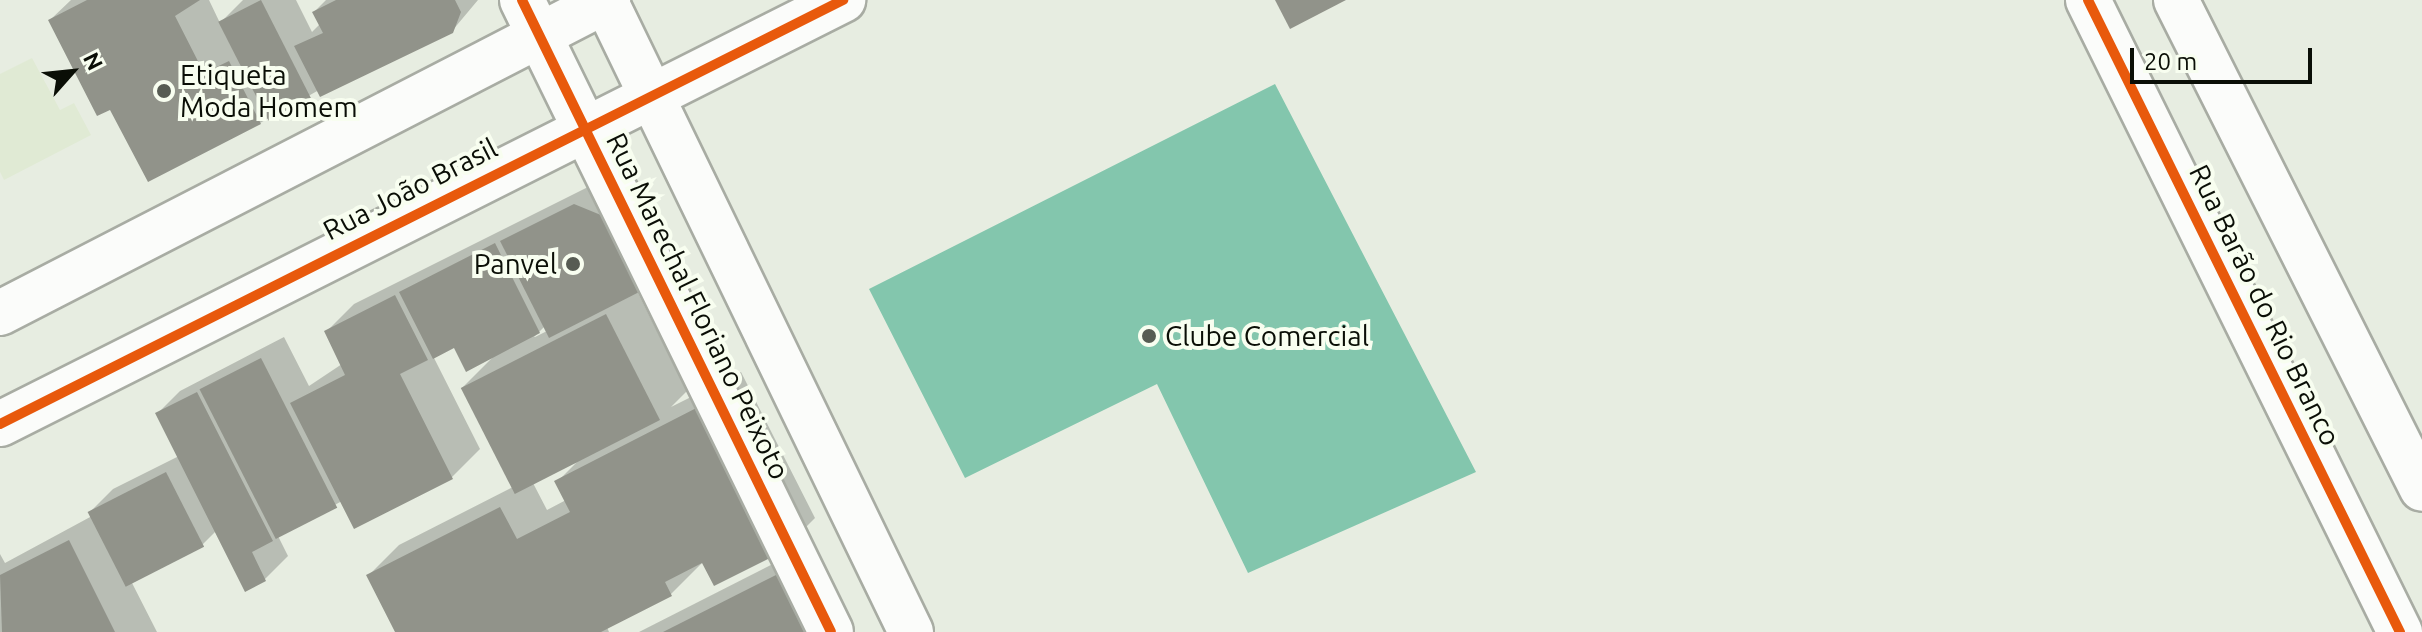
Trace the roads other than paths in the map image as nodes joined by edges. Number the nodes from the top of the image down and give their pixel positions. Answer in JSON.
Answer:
{"nodes":[{"id":1,"x":606,"y":0,"type":"edge"},
{"id":2,"x":843,"y":0,"type":"edge"},
{"id":3,"x":2088,"y":0,"type":"edge"},
{"id":4,"x":2176,"y":0,"type":"edge"},
{"id":5,"x":531,"y":17,"type":"edge"},
{"id":6,"x":652,"y":96,"type":"junction"},
{"id":7,"x":584,"y":127,"type":"junction"},
{"id":8,"x":0,"y":313,"type":"edge"},
{"id":9,"x":0,"y":424,"type":"edge"},
{"id":10,"x":2422,"y":489,"type":"edge"},
{"id":11,"x":831,"y":632,"type":"edge"},
{"id":12,"x":911,"y":632,"type":"edge"},
{"id":13,"x":2400,"y":632,"type":"edge"}],
"edges":[{"from":1,"to":5,"type":"street"},
{"from":1,"to":6,"type":"street","name":"Rua Marechal Floriano Peixoto"},
{"from":2,"to":6,"type":"street","name":"Rua João Brasil"},
{"from":3,"to":13,"type":"street","name":"Rua Barão do Rio Branco"},
{"from":4,"to":10,"type":"street","name":"Rua Barão do Rio Branco"},
{"from":5,"to":7,"type":"street","name":"Rua Marechal Floriano Peixoto"},
{"from":5,"to":8,"type":"street"},
{"from":6,"to":7,"type":"street","name":"Rua João Brasil"},
{"from":6,"to":12,"type":"street","name":"Rua Marechal Floriano Peixoto"},
{"from":7,"to":9,"type":"street","name":"Rua João Brasil"},
{"from":7,"to":11,"type":"street","name":"Rua Marechal Floriano Peixoto"}]}
